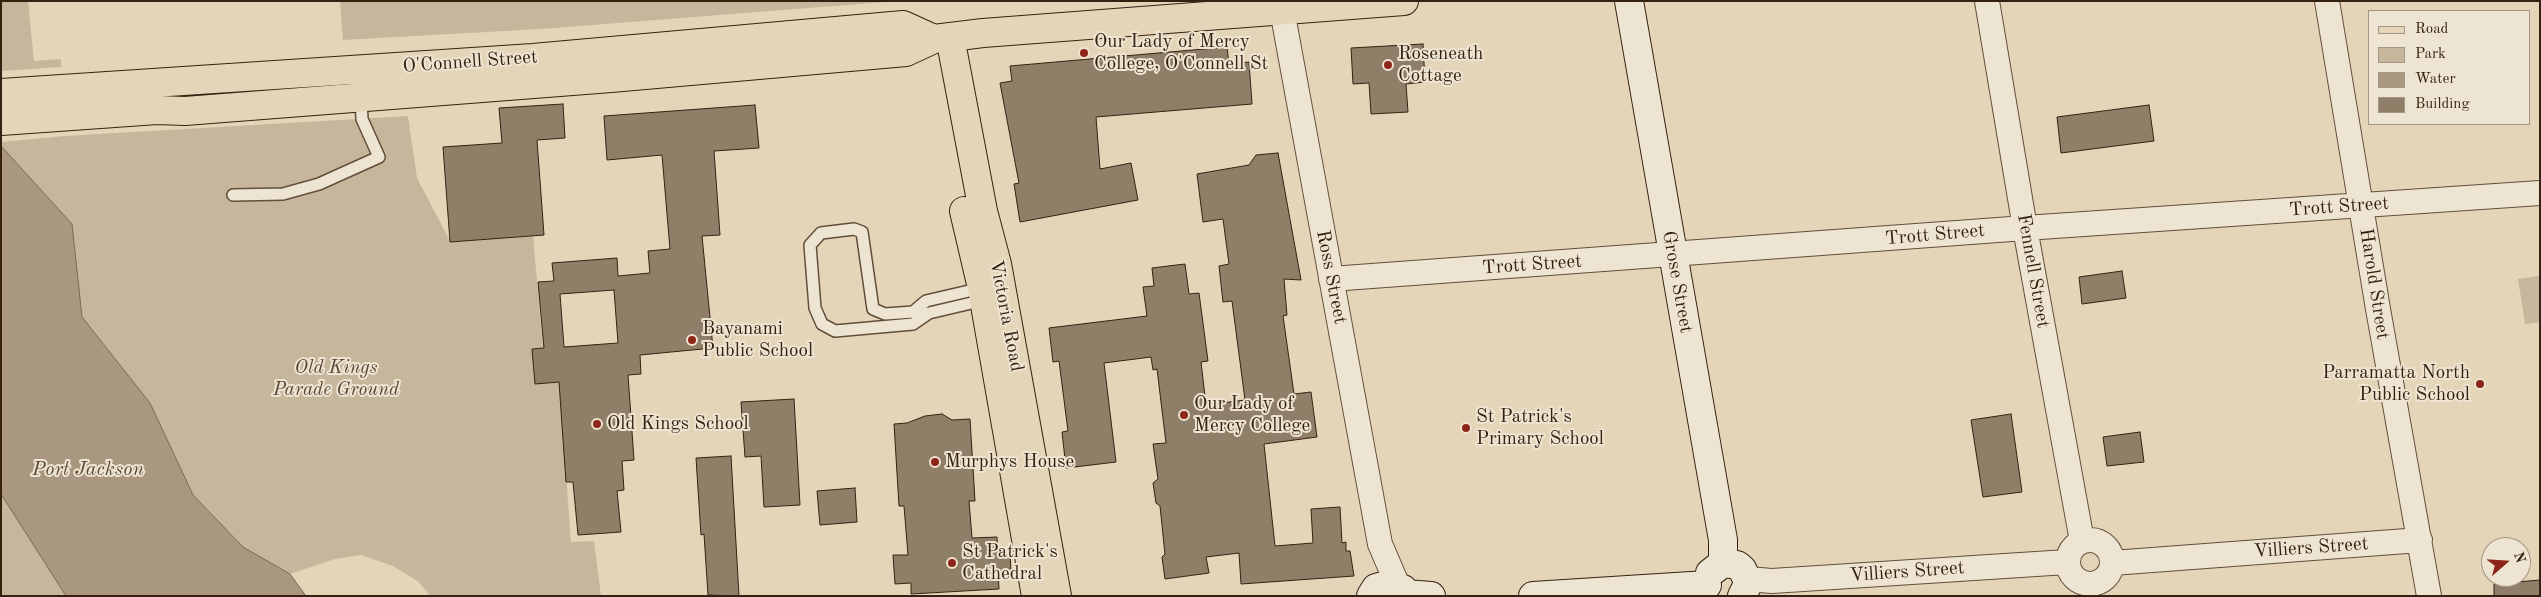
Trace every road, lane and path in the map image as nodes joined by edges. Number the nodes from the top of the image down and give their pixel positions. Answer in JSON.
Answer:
{"nodes":[{"id":1,"x":1404,"y":1,"type":"edge"},
{"id":2,"x":1629,"y":1,"type":"edge"},
{"id":3,"x":1987,"y":1,"type":"edge"},
{"id":4,"x":2327,"y":1,"type":"edge"},
{"id":5,"x":1282,"y":10,"type":"junction"},
{"id":6,"x":942,"y":38,"type":"junction"},
{"id":7,"x":1,"y":93,"type":"edge"},
{"id":8,"x":361,"y":98,"type":"junction"},
{"id":9,"x":1,"y":121,"type":"edge"},
{"id":10,"x":2540,"y":193,"type":"edge"},
{"id":11,"x":233,"y":195,"type":"dead end"},
{"id":12,"x":2361,"y":206,"type":"junction"},
{"id":13,"x":2024,"y":228,"type":"junction"},
{"id":14,"x":1672,"y":256,"type":"junction"},
{"id":15,"x":1331,"y":279,"type":"junction"},
{"id":16,"x":983,"y":294,"type":"junction"},
{"id":17,"x":874,"y":309,"type":"junction"},
{"id":18,"x":866,"y":328,"type":"junction"},
{"id":19,"x":2420,"y":540,"type":"junction"},
{"id":20,"x":2082,"y":541,"type":"junction"},
{"id":21,"x":2068,"y":562,"type":"junction"},
{"id":22,"x":1723,"y":563,"type":"junction"},
{"id":23,"x":2112,"y":563,"type":"junction"},
{"id":24,"x":1744,"y":587,"type":"edge"},
{"id":25,"x":1710,"y":590,"type":"edge"},
{"id":26,"x":2087,"y":590,"type":"edge"},
{"id":27,"x":1398,"y":593,"type":"edge"},
{"id":28,"x":1036,"y":596,"type":"edge"},
{"id":29,"x":1057,"y":596,"type":"edge"},
{"id":30,"x":1533,"y":596,"type":"edge"},
{"id":31,"x":2429,"y":596,"type":"edge"}],
"edges":[{"from":1,"to":5,"type":"main road","name":"O'Connell Street"},
{"from":2,"to":14,"type":"street","name":"Grose Street"},
{"from":3,"to":13,"type":"street","name":"Fennell Street"},
{"from":4,"to":12,"type":"street","name":"Harold Street"},
{"from":5,"to":6,"type":"main road","name":"O'Connell Street"},
{"from":5,"to":15,"type":"street","name":"Ross Street"},
{"from":6,"to":7,"type":"main road","name":"O'Connell Street"},
{"from":6,"to":8,"type":"main road","name":"O'Connell Street"},
{"from":6,"to":16,"type":"main road","name":"Victoria Road"},
{"from":6,"to":29,"type":"main road","name":"Victoria Road"},
{"from":8,"to":9,"type":"main road","name":"O'Connell Street"},
{"from":8,"to":11,"type":"lane"},
{"from":10,"to":12,"type":"street","name":"Trott Street"},
{"from":12,"to":13,"type":"street","name":"Trott Street"},
{"from":12,"to":19,"type":"street","name":"Harold Street"},
{"from":13,"to":14,"type":"street","name":"Trott Street"},
{"from":13,"to":20,"type":"street","name":"Fennell Street"},
{"from":14,"to":15,"type":"street","name":"Trott Street"},
{"from":14,"to":22,"type":"street","name":"Grose Street"},
{"from":15,"to":27,"type":"street","name":"Ross Street"},
{"from":16,"to":17,"type":"lane"},
{"from":16,"to":18,"type":"lane"},
{"from":16,"to":28,"type":"main road","name":"Victoria Road"},
{"from":17,"to":18,"type":"lane"},
{"from":17,"to":18,"type":"lane"},
{"from":19,"to":23,"type":"street","name":"Villiers Street"},
{"from":19,"to":31,"type":"street","name":"Harold Street"},
{"from":20,"to":21,"type":"street"},
{"from":20,"to":23,"type":"street"},
{"from":21,"to":24,"type":"street","name":"Villiers Street"},
{"from":21,"to":26,"type":"street"},
{"from":22,"to":24,"type":"street"},
{"from":22,"to":25,"type":"street"},
{"from":23,"to":26,"type":"street"},
{"from":25,"to":30,"type":"street"}]}
